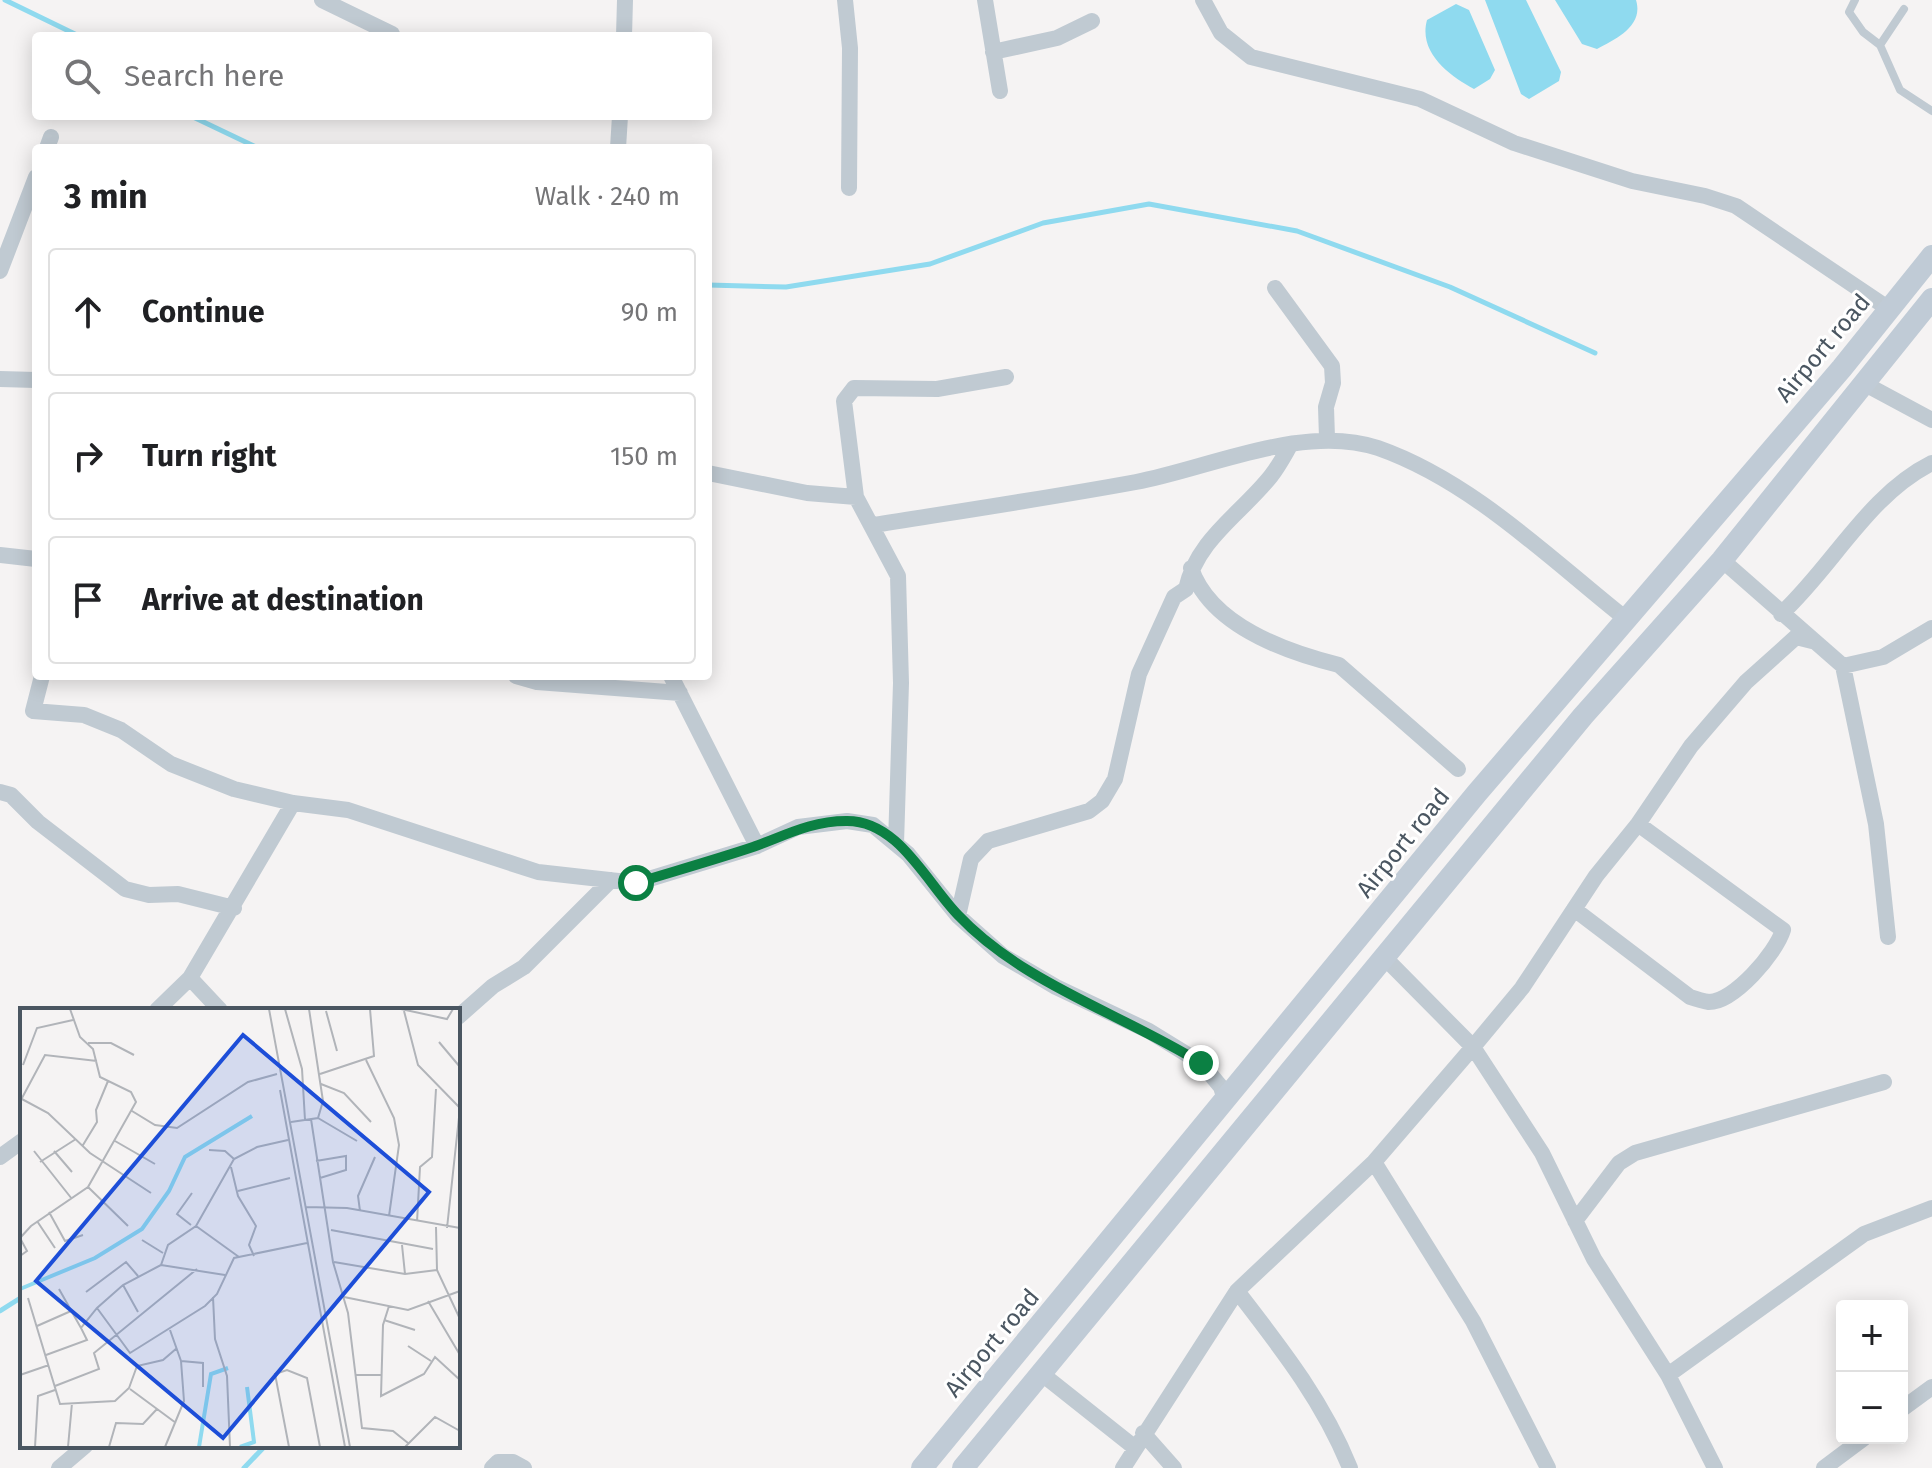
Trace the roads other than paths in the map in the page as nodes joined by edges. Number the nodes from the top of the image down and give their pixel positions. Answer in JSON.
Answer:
{"nodes":[{"id":1,"x":322,"y":0,"type":"edge"},
{"id":2,"x":625,"y":0,"type":"edge"},
{"id":3,"x":845,"y":0,"type":"edge"},
{"id":4,"x":985,"y":0,"type":"edge"},
{"id":5,"x":1203,"y":0,"type":"edge"},
{"id":6,"x":1855,"y":0,"type":"edge"},
{"id":7,"x":1904,"y":9,"type":"dead end"},
{"id":8,"x":1092,"y":21,"type":"dead end"},
{"id":9,"x":388,"y":32,"type":"edge"},
{"id":10,"x":624,"y":32,"type":"edge"},
{"id":11,"x":1880,"y":45,"type":"junction"},
{"id":12,"x":993,"y":52,"type":"junction"},
{"id":13,"x":1000,"y":91,"type":"dead end"},
{"id":14,"x":1932,"y":111,"type":"edge"},
{"id":15,"x":620,"y":120,"type":"edge"},
{"id":16,"x":618,"y":144,"type":"edge"},
{"id":17,"x":32,"y":187,"type":"edge"},
{"id":18,"x":849,"y":188,"type":"dead end"},
{"id":19,"x":1932,"y":256,"type":"edge"},
{"id":20,"x":0,"y":271,"type":"edge"},
{"id":21,"x":1275,"y":288,"type":"dead end"},
{"id":22,"x":1932,"y":299,"type":"edge"},
{"id":23,"x":1889,"y":309,"type":"junction"},
{"id":24,"x":1006,"y":377,"type":"dead end"},
{"id":25,"x":0,"y":379,"type":"edge"},
{"id":26,"x":32,"y":380,"type":"edge"},
{"id":27,"x":1865,"y":384,"type":"junction"},
{"id":28,"x":1932,"y":420,"type":"edge"},
{"id":29,"x":1327,"y":438,"type":"junction"},
{"id":30,"x":1291,"y":444,"type":"junction"},
{"id":31,"x":1932,"y":463,"type":"edge"},
{"id":32,"x":712,"y":474,"type":"edge"},
{"id":33,"x":856,"y":497,"type":"junction"},
{"id":34,"x":874,"y":525,"type":"junction"},
{"id":35,"x":0,"y":555,"type":"edge"},
{"id":36,"x":32,"y":559,"type":"edge"},
{"id":37,"x":1722,"y":560,"type":"junction"},
{"id":38,"x":1191,"y":568,"type":"junction"},
{"id":39,"x":1781,"y":614,"type":"junction"},
{"id":40,"x":1626,"y":619,"type":"junction"},
{"id":41,"x":1932,"y":628,"type":"edge"},
{"id":42,"x":1812,"y":641,"type":"junction"},
{"id":43,"x":1843,"y":666,"type":"junction"},
{"id":44,"x":41,"y":680,"type":"edge"},
{"id":45,"x":530,"y":680,"type":"edge"},
{"id":46,"x":673,"y":680,"type":"edge"},
{"id":47,"x":680,"y":693,"type":"junction"},
{"id":48,"x":1522,"y":741,"type":"junction"},
{"id":49,"x":1546,"y":761,"type":"junction"},
{"id":50,"x":1458,"y":769,"type":"dead end"},
{"id":51,"x":0,"y":792,"type":"edge"},
{"id":52,"x":293,"y":803,"type":"junction"},
{"id":53,"x":1638,"y":824,"type":"junction"},
{"id":54,"x":896,"y":844,"type":"junction"},
{"id":55,"x":757,"y":846,"type":"junction"},
{"id":56,"x":611,"y":880,"type":"junction"},
{"id":57,"x":234,"y":908,"type":"junction"},
{"id":58,"x":1574,"y":909,"type":"junction"},
{"id":59,"x":958,"y":916,"type":"junction"},
{"id":60,"x":1888,"y":937,"type":"dead end"},
{"id":61,"x":1384,"y":957,"type":"junction"},
{"id":62,"x":190,"y":978,"type":"junction"},
{"id":63,"x":159,"y":1008,"type":"edge"},
{"id":64,"x":218,"y":1008,"type":"edge"},
{"id":65,"x":460,"y":1015,"type":"edge"},
{"id":66,"x":1473,"y":1047,"type":"junction"},
{"id":67,"x":1884,"y":1082,"type":"dead end"},
{"id":68,"x":1225,"y":1100,"type":"junction"},
{"id":69,"x":20,"y":1142,"type":"edge"},
{"id":70,"x":0,"y":1157,"type":"edge"},
{"id":71,"x":1374,"y":1162,"type":"junction"},
{"id":72,"x":1932,"y":1208,"type":"edge"},
{"id":73,"x":1575,"y":1221,"type":"junction"},
{"id":74,"x":1237,"y":1291,"type":"junction"},
{"id":75,"x":1042,"y":1374,"type":"junction"},
{"id":76,"x":1668,"y":1375,"type":"junction"},
{"id":77,"x":1932,"y":1387,"type":"edge"},
{"id":78,"x":1908,"y":1405,"type":"edge"},
{"id":79,"x":1139,"y":1440,"type":"junction"},
{"id":80,"x":1856,"y":1444,"type":"edge"},
{"id":81,"x":83,"y":1448,"type":"edge"},
{"id":82,"x":59,"y":1468,"type":"edge"},
{"id":83,"x":492,"y":1468,"type":"edge"},
{"id":84,"x":524,"y":1468,"type":"edge"},
{"id":85,"x":922,"y":1468,"type":"edge"},
{"id":86,"x":963,"y":1468,"type":"edge"},
{"id":87,"x":1123,"y":1468,"type":"edge"},
{"id":88,"x":1174,"y":1468,"type":"edge"},
{"id":89,"x":1350,"y":1468,"type":"edge"},
{"id":90,"x":1548,"y":1468,"type":"edge"},
{"id":91,"x":1715,"y":1468,"type":"edge"},
{"id":92,"x":1824,"y":1468,"type":"edge"}],
"edges":[{"from":1,"to":9,"type":"street"},
{"from":2,"to":10,"type":"street"},
{"from":3,"to":18,"type":"street"},
{"from":4,"to":12,"type":"street"},
{"from":5,"to":23,"type":"street"},
{"from":6,"to":11,"type":"lane"},
{"from":7,"to":11,"type":"lane"},
{"from":8,"to":12,"type":"street"},
{"from":11,"to":14,"type":"lane"},
{"from":12,"to":13,"type":"street"},
{"from":15,"to":16,"type":"street"},
{"from":17,"to":20,"type":"street"},
{"from":19,"to":23,"type":"main road","name":"Airport road"},
{"from":21,"to":29,"type":"street"},
{"from":22,"to":27,"type":"main road"},
{"from":23,"to":40,"type":"main road","name":"Airport road"},
{"from":24,"to":33,"type":"street"},
{"from":25,"to":26,"type":"street"},
{"from":27,"to":28,"type":"street"},
{"from":27,"to":37,"type":"main road"},
{"from":29,"to":30,"type":"street"},
{"from":29,"to":40,"type":"street"},
{"from":30,"to":34,"type":"street"},
{"from":30,"to":38,"type":"street"},
{"from":31,"to":39,"type":"street"},
{"from":32,"to":33,"type":"street"},
{"from":33,"to":34,"type":"street"},
{"from":34,"to":54,"type":"street"},
{"from":35,"to":36,"type":"street"},
{"from":37,"to":39,"type":"street"},
{"from":37,"to":49,"type":"main road"},
{"from":38,"to":50,"type":"street"},
{"from":38,"to":59,"type":"street"},
{"from":39,"to":42,"type":"street"},
{"from":40,"to":48,"type":"main road","name":"Airport road"},
{"from":41,"to":43,"type":"street"},
{"from":42,"to":43,"type":"street"},
{"from":42,"to":53,"type":"street"},
{"from":43,"to":60,"type":"street"},
{"from":44,"to":52,"type":"street"},
{"from":45,"to":47,"type":"street"},
{"from":46,"to":47,"type":"street"},
{"from":47,"to":55,"type":"street"},
{"from":48,"to":49,"type":"main road"},
{"from":48,"to":68,"type":"main road","name":"Airport road"},
{"from":49,"to":61,"type":"main road"},
{"from":51,"to":57,"type":"street"},
{"from":52,"to":56,"type":"street"},
{"from":52,"to":57,"type":"street"},
{"from":53,"to":58,"type":"street"},
{"from":53,"to":58,"type":"street"},
{"from":54,"to":55,"type":"street"},
{"from":54,"to":59,"type":"street"},
{"from":55,"to":56,"type":"street"},
{"from":56,"to":65,"type":"street"},
{"from":57,"to":62,"type":"street"},
{"from":58,"to":66,"type":"street"},
{"from":59,"to":68,"type":"street"},
{"from":61,"to":66,"type":"street"},
{"from":61,"to":75,"type":"main road"},
{"from":62,"to":63,"type":"street"},
{"from":62,"to":64,"type":"street"},
{"from":66,"to":71,"type":"street"},
{"from":66,"to":73,"type":"street"},
{"from":67,"to":73,"type":"street"},
{"from":68,"to":85,"type":"main road","name":"Airport road"},
{"from":69,"to":70,"type":"street"},
{"from":71,"to":74,"type":"street"},
{"from":71,"to":90,"type":"street"},
{"from":72,"to":76,"type":"street"},
{"from":73,"to":76,"type":"street"},
{"from":74,"to":79,"type":"street"},
{"from":74,"to":89,"type":"street"},
{"from":75,"to":79,"type":"street"},
{"from":75,"to":86,"type":"main road"},
{"from":76,"to":91,"type":"street"},
{"from":77,"to":78,"type":"street"},
{"from":79,"to":87,"type":"street"},
{"from":79,"to":88,"type":"street"},
{"from":80,"to":92,"type":"street"},
{"from":81,"to":82,"type":"street"},
{"from":83,"to":84,"type":"street"}]}
